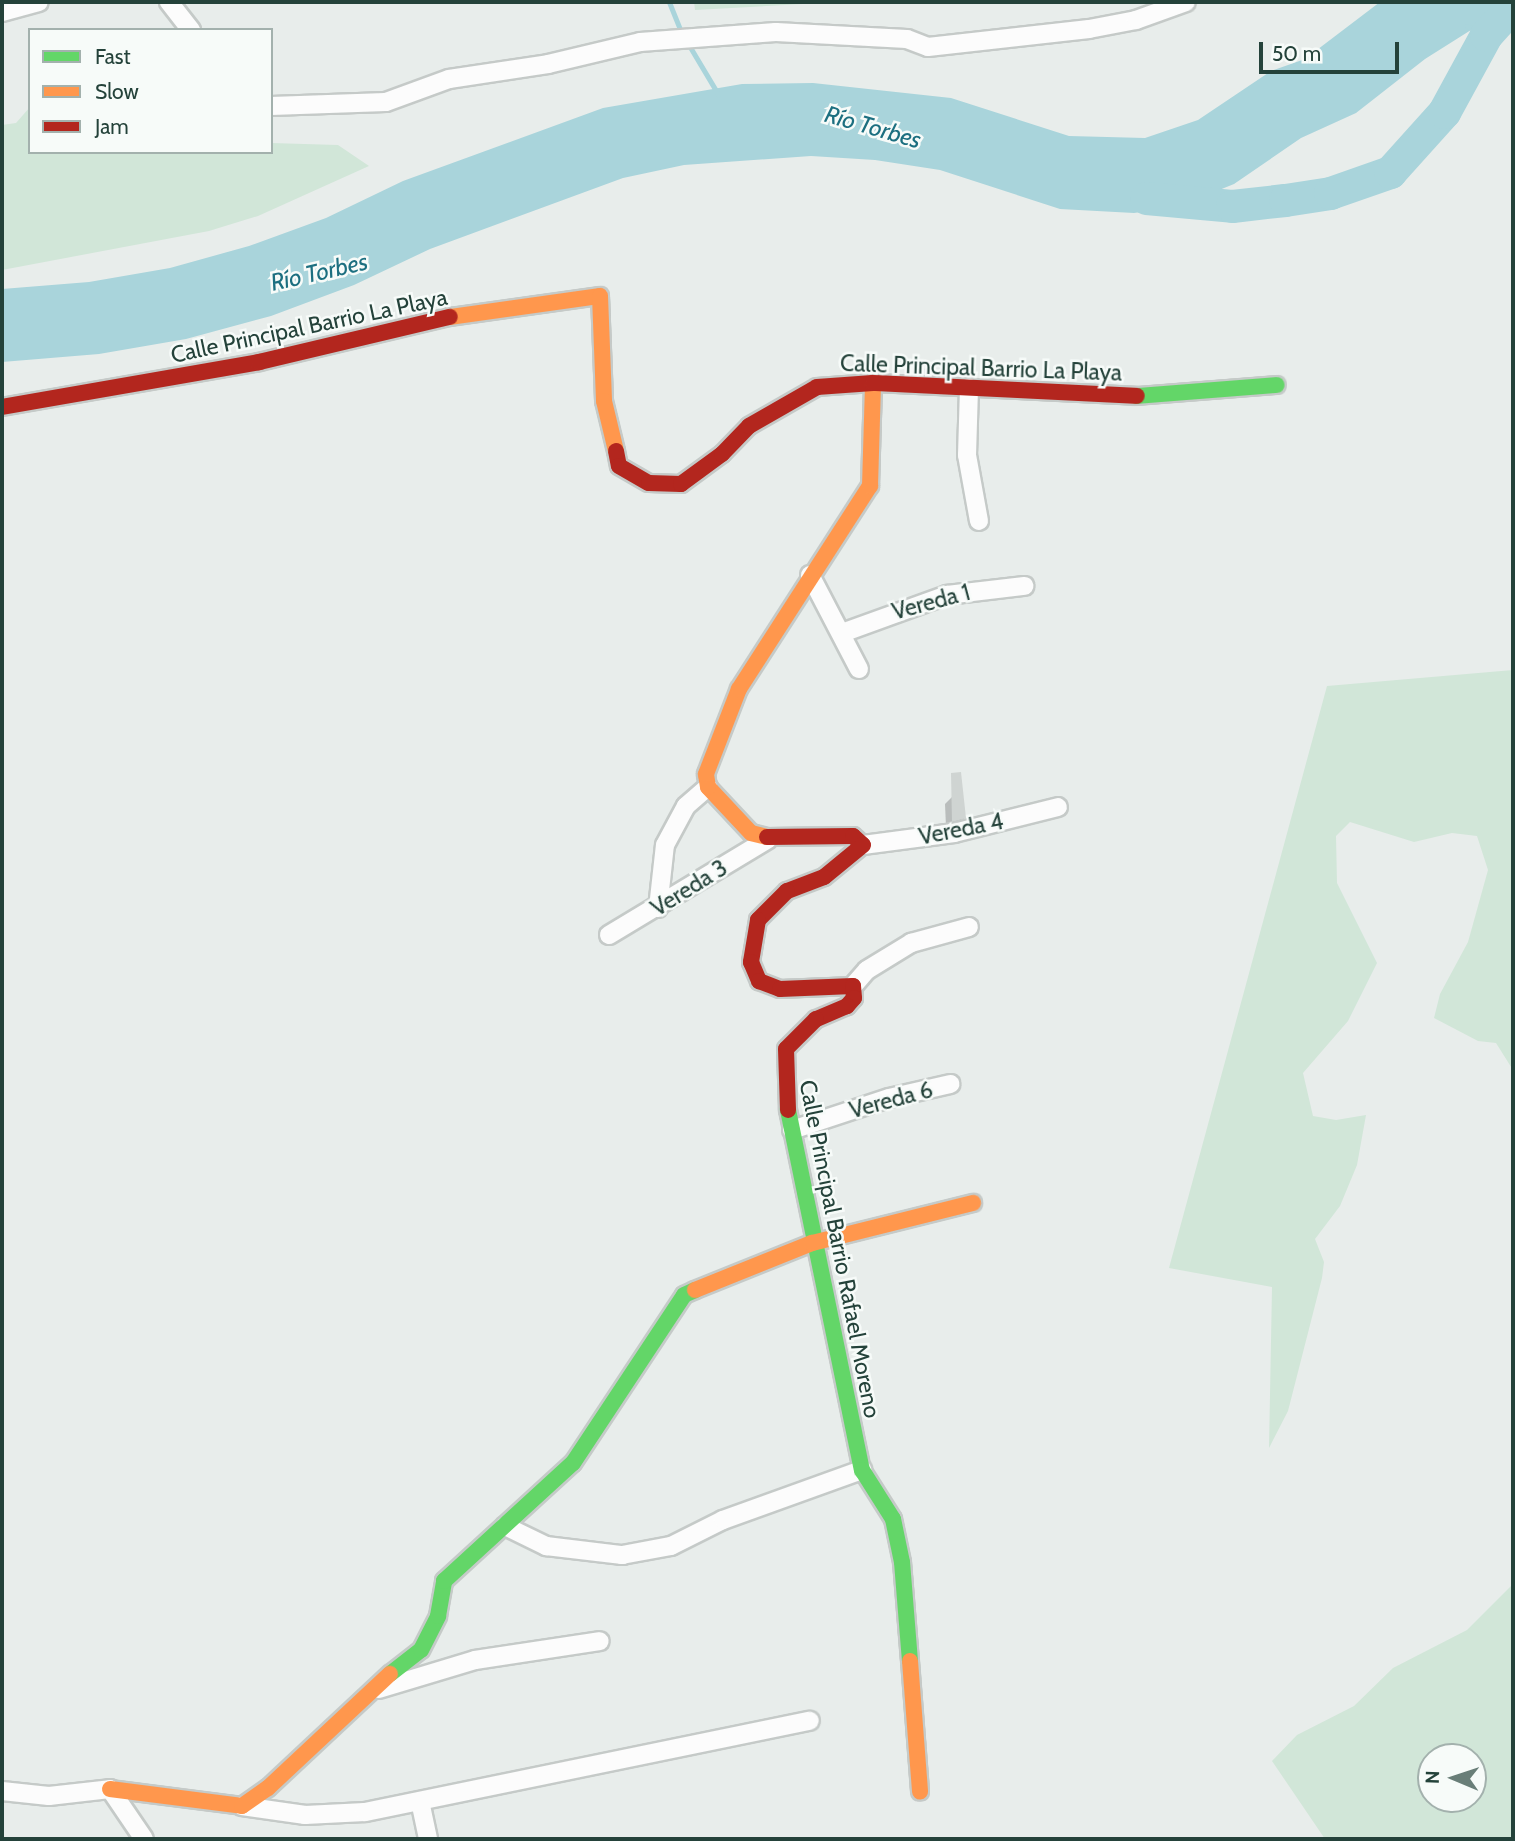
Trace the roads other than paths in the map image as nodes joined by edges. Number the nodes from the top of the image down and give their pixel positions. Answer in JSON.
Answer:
{"nodes":[{"id":1,"x":39,"y":2,"type":"edge"},
{"id":2,"x":169,"y":2,"type":"edge"},
{"id":3,"x":1186,"y":2,"type":"edge"},
{"id":4,"x":2,"y":12,"type":"edge"},
{"id":5,"x":189,"y":28,"type":"edge"},
{"id":6,"x":273,"y":106,"type":"edge"},
{"id":7,"x":873,"y":383,"type":"junction"},
{"id":8,"x":1277,"y":385,"type":"dead end"},
{"id":9,"x":970,"y":388,"type":"junction"},
{"id":10,"x":2,"y":407,"type":"edge"},
{"id":11,"x":979,"y":520,"type":"dead end"},
{"id":12,"x":810,"y":575,"type":"junction"},
{"id":13,"x":1024,"y":586,"type":"dead end"},
{"id":14,"x":842,"y":633,"type":"junction"},
{"id":15,"x":859,"y":669,"type":"dead end"},
{"id":16,"x":709,"y":788,"type":"junction"},
{"id":17,"x":1058,"y":807,"type":"dead end"},
{"id":18,"x":768,"y":839,"type":"junction"},
{"id":19,"x":863,"y":845,"type":"junction"},
{"id":20,"x":658,"y":908,"type":"junction"},
{"id":21,"x":969,"y":927,"type":"dead end"},
{"id":22,"x":609,"y":935,"type":"dead end"},
{"id":23,"x":853,"y":986,"type":"junction"},
{"id":24,"x":950,"y":1084,"type":"dead end"},
{"id":25,"x":792,"y":1130,"type":"junction"},
{"id":26,"x":973,"y":1203,"type":"dead end"},
{"id":27,"x":812,"y":1243,"type":"junction"},
{"id":28,"x":862,"y":1470,"type":"junction"},
{"id":29,"x":505,"y":1526,"type":"junction"},
{"id":30,"x":600,"y":1641,"type":"dead end"},
{"id":31,"x":367,"y":1693,"type":"junction"},
{"id":32,"x":810,"y":1721,"type":"dead end"},
{"id":33,"x":110,"y":1789,"type":"junction"},
{"id":34,"x":2,"y":1791,"type":"edge"},
{"id":35,"x":919,"y":1791,"type":"dead end"},
{"id":36,"x":420,"y":1801,"type":"junction"},
{"id":37,"x":242,"y":1806,"type":"junction"},
{"id":38,"x":144,"y":1839,"type":"edge"},
{"id":39,"x":428,"y":1839,"type":"edge"}],
"edges":[{"from":1,"to":4,"type":"street"},
{"from":2,"to":5,"type":"street"},
{"from":3,"to":6,"type":"street"},
{"from":7,"to":9,"type":"street","name":"Calle Principal Barrio La Playa"},
{"from":7,"to":10,"type":"street","name":"Calle Principal Barrio La Playa"},
{"from":7,"to":12,"type":"street"},
{"from":8,"to":9,"type":"street","name":"Calle Principal Barrio La Playa"},
{"from":9,"to":11,"type":"street"},
{"from":12,"to":14,"type":"street"},
{"from":12,"to":16,"type":"street"},
{"from":13,"to":14,"type":"street","name":"Vereda 1"},
{"from":14,"to":15,"type":"street"},
{"from":16,"to":18,"type":"street"},
{"from":16,"to":20,"type":"street"},
{"from":17,"to":19,"type":"street","name":"Vereda 4"},
{"from":18,"to":19,"type":"street"},
{"from":18,"to":20,"type":"street","name":"Vereda 3"},
{"from":19,"to":23,"type":"street"},
{"from":20,"to":22,"type":"street","name":"Vereda 3"},
{"from":21,"to":23,"type":"street"},
{"from":23,"to":25,"type":"street","name":"Calle Principal Barrio Rafael Moreno"},
{"from":24,"to":25,"type":"street","name":"Vereda 6"},
{"from":25,"to":27,"type":"street","name":"Calle Principal Barrio Rafael Moreno"},
{"from":26,"to":27,"type":"street"},
{"from":27,"to":28,"type":"street","name":"Calle Principal Barrio Rafael Moreno"},
{"from":27,"to":29,"type":"street"},
{"from":28,"to":29,"type":"street"},
{"from":28,"to":35,"type":"street","name":"Calle Principal Barrio Rafael Moreno"},
{"from":29,"to":31,"type":"street"},
{"from":30,"to":31,"type":"street"},
{"from":31,"to":37,"type":"street"},
{"from":32,"to":36,"type":"street"},
{"from":33,"to":34,"type":"street"},
{"from":33,"to":37,"type":"street"},
{"from":33,"to":38,"type":"street"},
{"from":36,"to":37,"type":"street"},
{"from":36,"to":39,"type":"street"}]}
